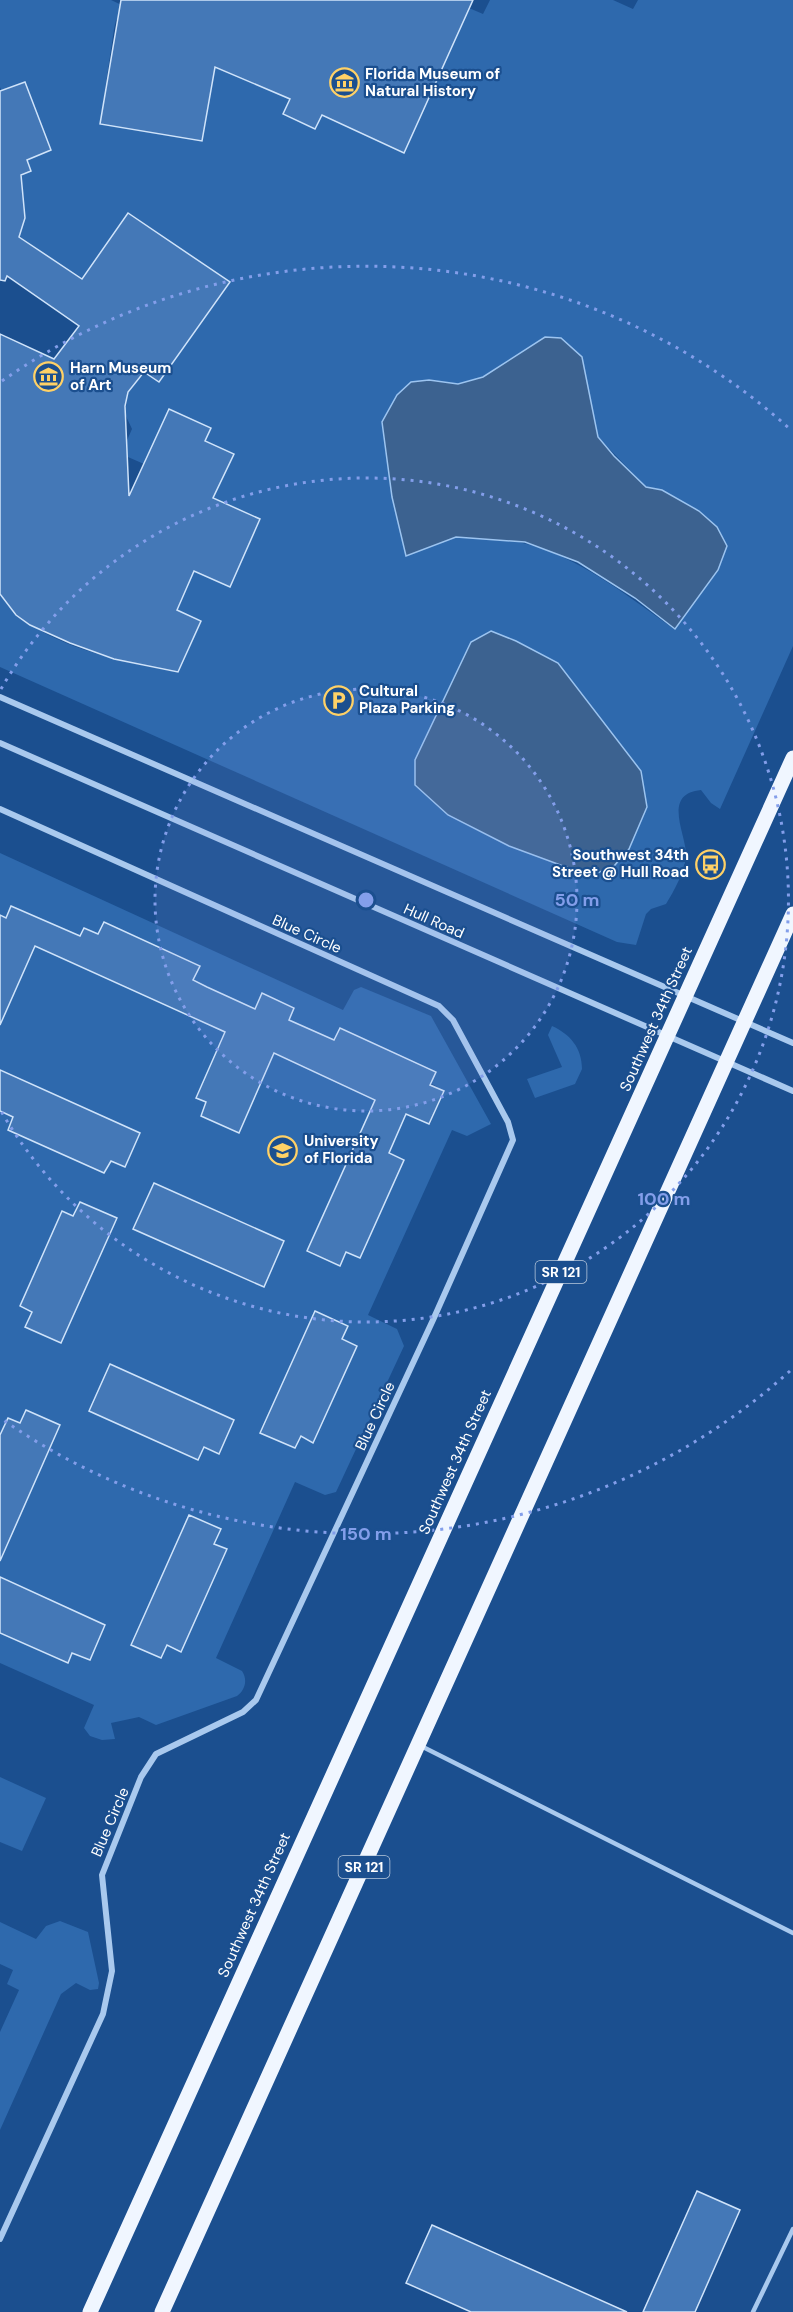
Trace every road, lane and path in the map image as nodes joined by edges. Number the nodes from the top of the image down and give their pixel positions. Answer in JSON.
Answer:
{"nodes":[{"id":1,"x":0,"y":697,"type":"edge"},
{"id":2,"x":0,"y":743,"type":"edge"},
{"id":3,"x":793,"y":758,"type":"edge"},
{"id":4,"x":0,"y":809,"type":"edge"},
{"id":5,"x":793,"y":914,"type":"edge"},
{"id":6,"x":686,"y":995,"type":"junction"},
{"id":7,"x":744,"y":1022,"type":"junction"},
{"id":8,"x":667,"y":1038,"type":"junction"},
{"id":9,"x":793,"y":1043,"type":"edge"},
{"id":10,"x":726,"y":1063,"type":"junction"},
{"id":11,"x":793,"y":1091,"type":"edge"},
{"id":12,"x":419,"y":1745,"type":"junction"},
{"id":13,"x":793,"y":1933,"type":"edge"},
{"id":14,"x":793,"y":2229,"type":"edge"},
{"id":15,"x":0,"y":2239,"type":"edge"},
{"id":16,"x":90,"y":2312,"type":"edge"},
{"id":17,"x":162,"y":2312,"type":"edge"},
{"id":18,"x":753,"y":2312,"type":"edge"}],
"edges":[{"from":1,"to":6,"type":"street","name":"Hull Road"},
{"from":2,"to":8,"type":"street","name":"Hull Road"},
{"from":3,"to":6,"type":"main road","name":"Southwest 34th Street","number":"SR 121"},
{"from":4,"to":15,"type":"street","name":"Blue Circle"},
{"from":5,"to":7,"type":"main road","number":"SR 121"},
{"from":6,"to":7,"type":"street","name":"Hull Road"},
{"from":6,"to":8,"type":"main road","name":"Southwest 34th Street","number":"SR 121"},
{"from":7,"to":9,"type":"street","name":"Hull Road"},
{"from":7,"to":10,"type":"main road","number":"SR 121"},
{"from":8,"to":10,"type":"street","name":"Hull Road"},
{"from":8,"to":16,"type":"main road","name":"Southwest 34th Street","number":"SR 121"},
{"from":10,"to":11,"type":"street","name":"Hull Road"},
{"from":10,"to":12,"type":"main road","number":"SR 121"},
{"from":12,"to":13,"type":"lane"},
{"from":12,"to":17,"type":"main road","number":"SR 121"},
{"from":14,"to":18,"type":"lane"}]}
